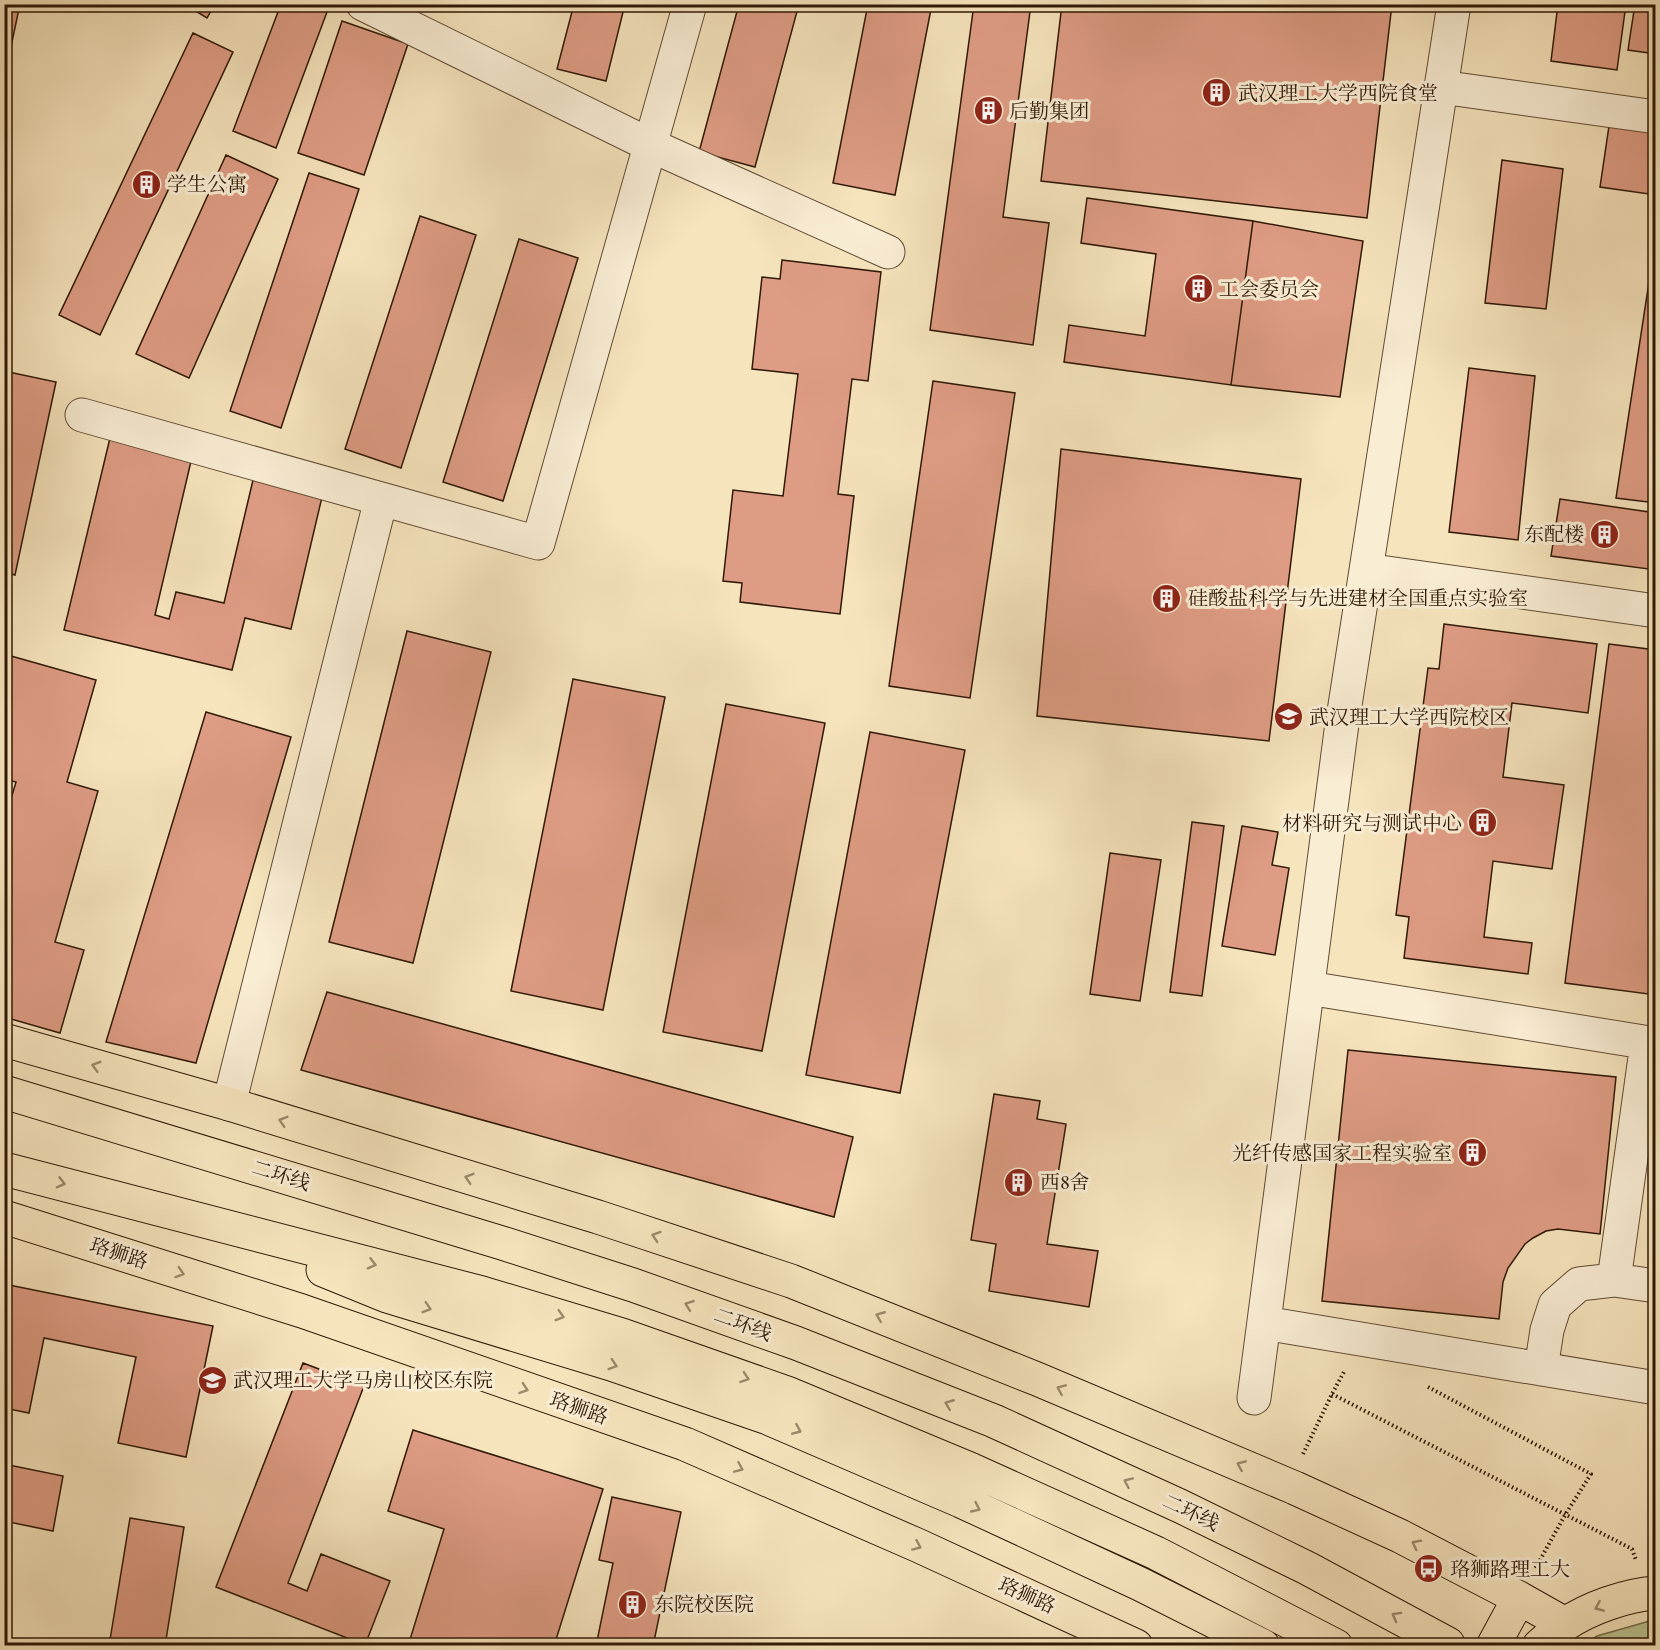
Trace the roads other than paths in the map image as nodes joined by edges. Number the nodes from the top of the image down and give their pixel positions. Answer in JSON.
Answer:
{"nodes":[{"id":1,"x":363,"y":4,"type":"edge"},
{"id":2,"x":690,"y":4,"type":"edge"},
{"id":3,"x":1454,"y":4,"type":"edge"},
{"id":4,"x":1441,"y":87,"type":"junction"},
{"id":5,"x":1656,"y":117,"type":"edge"},
{"id":6,"x":650,"y":145,"type":"junction"},
{"id":7,"x":888,"y":252,"type":"dead end"},
{"id":8,"x":82,"y":415,"type":"dead end"},
{"id":9,"x":381,"y":499,"type":"junction"},
{"id":10,"x":1366,"y":570,"type":"junction"},
{"id":11,"x":1656,"y":611,"type":"edge"},
{"id":12,"x":1308,"y":988,"type":"junction"},
{"id":13,"x":4,"y":1040,"type":"edge"},
{"id":14,"x":1651,"y":1043,"type":"edge"},
{"id":15,"x":4,"y":1092,"type":"edge"},
{"id":16,"x":229,"y":1104,"type":"junction"},
{"id":17,"x":4,"y":1169,"type":"edge"},
{"id":18,"x":4,"y":1217,"type":"edge"},
{"id":19,"x":196,"y":1218,"type":"junction"},
{"id":20,"x":1614,"y":1280,"type":"junction"},
{"id":21,"x":1656,"y":1286,"type":"edge"},
{"id":22,"x":1264,"y":1323,"type":"junction"},
{"id":23,"x":1541,"y":1369,"type":"junction"},
{"id":24,"x":1656,"y":1388,"type":"edge"},
{"id":25,"x":1254,"y":1398,"type":"dead end"},
{"id":26,"x":1656,"y":1593,"type":"edge"},
{"id":27,"x":1519,"y":1598,"type":"junction"},
{"id":28,"x":1565,"y":1624,"type":"junction"},
{"id":29,"x":1448,"y":1644,"type":"edge"},
{"id":30,"x":1136,"y":1646,"type":"edge"},
{"id":31,"x":1263,"y":1646,"type":"edge"},
{"id":32,"x":1336,"y":1646,"type":"edge"},
{"id":33,"x":1493,"y":1646,"type":"edge"},
{"id":34,"x":1539,"y":1646,"type":"edge"}],
"edges":[{"from":1,"to":6,"type":"street"},
{"from":2,"to":6,"type":"street"},
{"from":3,"to":4,"type":"street"},
{"from":4,"to":5,"type":"street"},
{"from":4,"to":10,"type":"street"},
{"from":6,"to":7,"type":"street"},
{"from":6,"to":9,"type":"street"},
{"from":8,"to":9,"type":"street"},
{"from":9,"to":16,"type":"street"},
{"from":10,"to":11,"type":"street"},
{"from":10,"to":12,"type":"street"},
{"from":12,"to":14,"type":"street"},
{"from":12,"to":22,"type":"street"},
{"from":16,"to":13,"type":"main road","one_way":true},
{"from":14,"to":20,"type":"street"},
{"from":29,"to":15,"type":"main road","name":"二环线","one_way":true},
{"from":27,"to":16,"type":"main road","one_way":true},
{"from":17,"to":19,"type":"main road","one_way":true},
{"from":18,"to":30,"type":"main road","name":"珞狮路","one_way":true},
{"from":19,"to":31,"type":"main road","one_way":true},
{"from":19,"to":32,"type":"main road","one_way":true},
{"from":20,"to":21,"type":"street"},
{"from":20,"to":23,"type":"street"},
{"from":22,"to":23,"type":"street"},
{"from":22,"to":25,"type":"street"},
{"from":23,"to":24,"type":"street"},
{"from":26,"to":28,"type":"main road","one_way":true},
{"from":27,"to":28,"type":"main road"},
{"from":27,"to":33,"type":"main road"},
{"from":28,"to":34,"type":"main road"}]}
